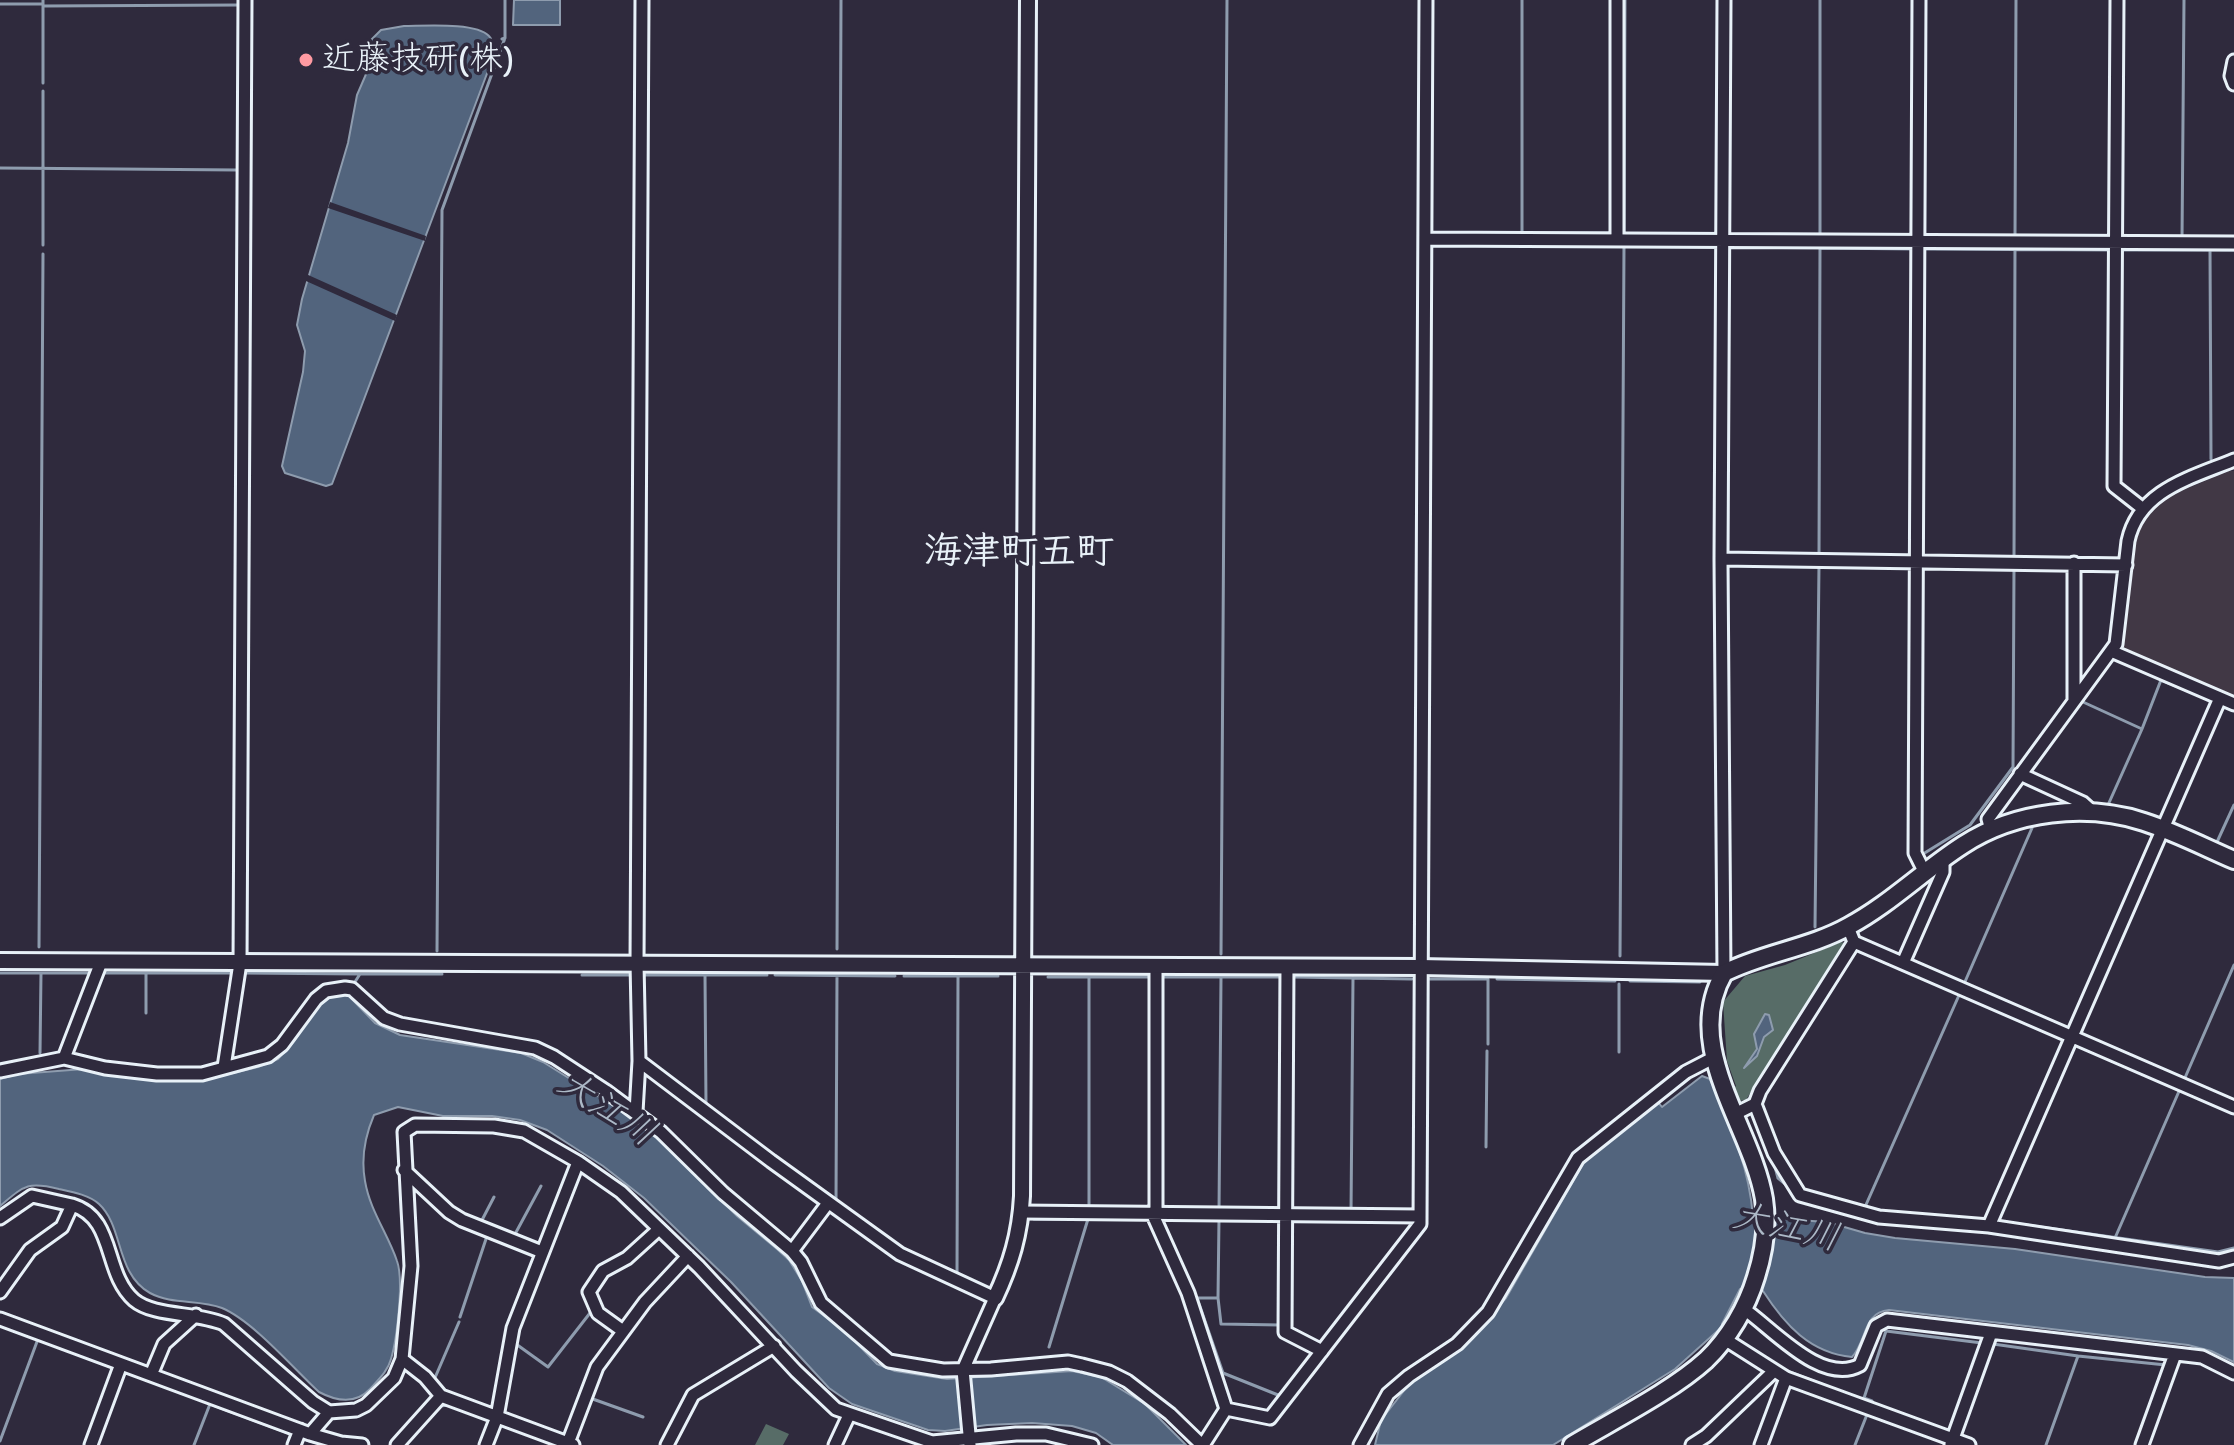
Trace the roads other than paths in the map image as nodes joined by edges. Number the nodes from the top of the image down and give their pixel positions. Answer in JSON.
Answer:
{"nodes":[{"id":1,"x":245,"y":0,"type":"edge"},
{"id":2,"x":642,"y":0,"type":"edge"},
{"id":3,"x":1028,"y":0,"type":"edge"},
{"id":4,"x":1426,"y":0,"type":"edge"},
{"id":5,"x":1617,"y":0,"type":"edge"},
{"id":6,"x":1724,"y":0,"type":"edge"},
{"id":7,"x":1919,"y":0,"type":"edge"},
{"id":8,"x":2117,"y":0,"type":"edge"},
{"id":9,"x":2234,"y":61,"type":"edge"},
{"id":10,"x":2234,"y":84,"type":"edge"},
{"id":11,"x":1425,"y":239,"type":"junction"},
{"id":12,"x":1617,"y":240,"type":"junction"},
{"id":13,"x":1722,"y":241,"type":"junction"},
{"id":14,"x":1918,"y":241,"type":"junction"},
{"id":15,"x":2116,"y":243,"type":"junction"},
{"id":16,"x":2234,"y":243,"type":"edge"},
{"id":17,"x":2232,"y":462,"type":"edge"},
{"id":18,"x":2142,"y":508,"type":"junction"},
{"id":19,"x":1721,"y":559,"type":"junction"},
{"id":20,"x":1916,"y":561,"type":"junction"},
{"id":21,"x":2074,"y":563,"type":"junction"},
{"id":22,"x":2126,"y":565,"type":"junction"},
{"id":23,"x":2111,"y":651,"type":"junction"},
{"id":24,"x":2220,"y":698,"type":"junction"},
{"id":25,"x":2074,"y":699,"type":"junction"},
{"id":26,"x":2234,"y":704,"type":"edge"},
{"id":27,"x":2020,"y":774,"type":"junction"},
{"id":28,"x":2093,"y":812,"type":"junction"},
{"id":29,"x":2162,"y":829,"type":"junction"},
{"id":30,"x":1991,"y":830,"type":"junction"},
{"id":31,"x":1943,"y":859,"type":"junction"},
{"id":32,"x":2234,"y":860,"type":"edge"},
{"id":33,"x":1925,"y":873,"type":"junction"},
{"id":34,"x":1851,"y":935,"type":"junction"},
{"id":35,"x":0,"y":961,"type":"edge"},
{"id":36,"x":101,"y":962,"type":"junction"},
{"id":37,"x":240,"y":963,"type":"junction"},
{"id":38,"x":637,"y":963,"type":"junction"},
{"id":39,"x":1903,"y":963,"type":"junction"},
{"id":40,"x":1024,"y":965,"type":"junction"},
{"id":41,"x":1156,"y":966,"type":"junction"},
{"id":42,"x":1287,"y":966,"type":"junction"},
{"id":43,"x":1420,"y":967,"type":"junction"},
{"id":44,"x":1724,"y":973,"type":"junction"},
{"id":45,"x":2071,"y":1037,"type":"junction"},
{"id":46,"x":64,"y":1058,"type":"junction"},
{"id":47,"x":1713,"y":1058,"type":"junction"},
{"id":48,"x":639,"y":1061,"type":"junction"},
{"id":49,"x":224,"y":1067,"type":"junction"},
{"id":50,"x":0,"y":1071,"type":"edge"},
{"id":51,"x":1755,"y":1104,"type":"junction"},
{"id":52,"x":2234,"y":1107,"type":"edge"},
{"id":53,"x":636,"y":1112,"type":"junction"},
{"id":54,"x":1735,"y":1114,"type":"junction"},
{"id":55,"x":578,"y":1162,"type":"junction"},
{"id":56,"x":404,"y":1170,"type":"junction"},
{"id":57,"x":828,"y":1203,"type":"junction"},
{"id":58,"x":72,"y":1205,"type":"junction"},
{"id":59,"x":1021,"y":1212,"type":"junction"},
{"id":60,"x":1285,"y":1214,"type":"junction"},
{"id":61,"x":1154,"y":1215,"type":"junction"},
{"id":62,"x":1420,"y":1216,"type":"junction"},
{"id":63,"x":0,"y":1218,"type":"edge"},
{"id":64,"x":1989,"y":1226,"type":"junction"},
{"id":65,"x":659,"y":1229,"type":"junction"},
{"id":66,"x":792,"y":1251,"type":"junction"},
{"id":67,"x":542,"y":1252,"type":"junction"},
{"id":68,"x":688,"y":1256,"type":"junction"},
{"id":69,"x":2234,"y":1257,"type":"edge"},
{"id":70,"x":0,"y":1292,"type":"edge"},
{"id":71,"x":995,"y":1298,"type":"junction"},
{"id":72,"x":1746,"y":1304,"type":"junction"},
{"id":73,"x":196,"y":1315,"type":"junction"},
{"id":74,"x":0,"y":1319,"type":"edge"},
{"id":75,"x":623,"y":1331,"type":"junction"},
{"id":76,"x":1991,"y":1333,"type":"junction"},
{"id":77,"x":1723,"y":1338,"type":"junction"},
{"id":78,"x":774,"y":1346,"type":"junction"},
{"id":79,"x":1322,"y":1351,"type":"junction"},
{"id":80,"x":2175,"y":1354,"type":"junction"},
{"id":81,"x":402,"y":1359,"type":"junction"},
{"id":82,"x":121,"y":1364,"type":"junction"},
{"id":83,"x":962,"y":1371,"type":"junction"},
{"id":84,"x":1774,"y":1371,"type":"junction"},
{"id":85,"x":2234,"y":1373,"type":"edge"},
{"id":86,"x":151,"y":1375,"type":"junction"},
{"id":87,"x":1786,"y":1378,"type":"junction"},
{"id":88,"x":441,"y":1396,"type":"junction"},
{"id":89,"x":1226,"y":1409,"type":"junction"},
{"id":90,"x":329,"y":1412,"type":"junction"},
{"id":91,"x":849,"y":1415,"type":"junction"},
{"id":92,"x":497,"y":1417,"type":"junction"},
{"id":93,"x":305,"y":1432,"type":"junction"},
{"id":94,"x":969,"y":1439,"type":"edge"},
{"id":95,"x":1952,"y":1442,"type":"edge"},
{"id":96,"x":570,"y":1444,"type":"edge"},
{"id":97,"x":91,"y":1445,"type":"edge"},
{"id":98,"x":294,"y":1445,"type":"edge"},
{"id":99,"x":362,"y":1445,"type":"edge"},
{"id":100,"x":397,"y":1445,"type":"edge"},
{"id":101,"x":486,"y":1445,"type":"edge"},
{"id":102,"x":667,"y":1445,"type":"edge"},
{"id":103,"x":835,"y":1445,"type":"edge"},
{"id":104,"x":1092,"y":1445,"type":"edge"},
{"id":105,"x":1202,"y":1445,"type":"edge"},
{"id":106,"x":1360,"y":1445,"type":"edge"},
{"id":107,"x":1572,"y":1445,"type":"edge"},
{"id":108,"x":1692,"y":1445,"type":"edge"},
{"id":109,"x":1761,"y":1445,"type":"edge"},
{"id":110,"x":1969,"y":1445,"type":"edge"},
{"id":111,"x":2142,"y":1445,"type":"edge"}],
"edges":[{"from":1,"to":37,"type":"street"},
{"from":2,"to":38,"type":"street"},
{"from":3,"to":40,"type":"street"},
{"from":4,"to":11,"type":"street"},
{"from":5,"to":12,"type":"street"},
{"from":6,"to":13,"type":"street"},
{"from":7,"to":14,"type":"street"},
{"from":8,"to":15,"type":"street"},
{"from":9,"to":10,"type":"street"},
{"from":11,"to":12,"type":"street"},
{"from":11,"to":43,"type":"street"},
{"from":12,"to":13,"type":"street"},
{"from":13,"to":14,"type":"street"},
{"from":13,"to":19,"type":"street"},
{"from":14,"to":15,"type":"street"},
{"from":14,"to":20,"type":"street"},
{"from":15,"to":16,"type":"street"},
{"from":15,"to":18,"type":"street"},
{"from":17,"to":18,"type":"street"},
{"from":18,"to":22,"type":"street"},
{"from":19,"to":20,"type":"street"},
{"from":19,"to":44,"type":"street"},
{"from":20,"to":21,"type":"street"},
{"from":20,"to":33,"type":"street"},
{"from":21,"to":22,"type":"street"},
{"from":21,"to":25,"type":"street"},
{"from":22,"to":23,"type":"street"},
{"from":23,"to":24,"type":"street"},
{"from":23,"to":25,"type":"street"},
{"from":24,"to":26,"type":"street"},
{"from":24,"to":29,"type":"street"},
{"from":25,"to":27,"type":"street"},
{"from":27,"to":28,"type":"street"},
{"from":27,"to":30,"type":"street"},
{"from":28,"to":29,"type":"main road"},
{"from":28,"to":30,"type":"main road"},
{"from":29,"to":32,"type":"main road"},
{"from":29,"to":45,"type":"street"},
{"from":30,"to":31,"type":"main road"},
{"from":31,"to":33,"type":"main road"},
{"from":31,"to":39,"type":"street"},
{"from":33,"to":34,"type":"main road"},
{"from":34,"to":39,"type":"street"},
{"from":34,"to":44,"type":"main road"},
{"from":34,"to":51,"type":"street"},
{"from":35,"to":36,"type":"street"},
{"from":36,"to":37,"type":"street"},
{"from":36,"to":46,"type":"street"},
{"from":37,"to":38,"type":"street"},
{"from":37,"to":49,"type":"street"},
{"from":38,"to":40,"type":"street"},
{"from":38,"to":48,"type":"street"},
{"from":39,"to":45,"type":"street"},
{"from":40,"to":41,"type":"street"},
{"from":40,"to":59,"type":"street"},
{"from":41,"to":42,"type":"street"},
{"from":41,"to":61,"type":"street"},
{"from":42,"to":43,"type":"street"},
{"from":42,"to":60,"type":"street"},
{"from":43,"to":44,"type":"street"},
{"from":43,"to":62,"type":"street"},
{"from":44,"to":47,"type":"main road"},
{"from":45,"to":52,"type":"street"},
{"from":45,"to":64,"type":"street"},
{"from":46,"to":49,"type":"street"},
{"from":46,"to":50,"type":"street"},
{"from":47,"to":54,"type":"main road"},
{"from":47,"to":106,"type":"street"},
{"from":48,"to":53,"type":"street"},
{"from":48,"to":57,"type":"street"},
{"from":49,"to":53,"type":"street"},
{"from":51,"to":54,"type":"street"},
{"from":51,"to":64,"type":"street"},
{"from":53,"to":66,"type":"street"},
{"from":54,"to":72,"type":"main road"},
{"from":55,"to":56,"type":"street"},
{"from":55,"to":65,"type":"street"},
{"from":55,"to":67,"type":"street"},
{"from":56,"to":67,"type":"street"},
{"from":56,"to":81,"type":"street"},
{"from":57,"to":66,"type":"street"},
{"from":57,"to":71,"type":"street"},
{"from":58,"to":63,"type":"street"},
{"from":58,"to":70,"type":"street"},
{"from":58,"to":73,"type":"street"},
{"from":59,"to":61,"type":"street"},
{"from":59,"to":71,"type":"street"},
{"from":60,"to":61,"type":"street"},
{"from":60,"to":62,"type":"street"},
{"from":60,"to":79,"type":"street"},
{"from":61,"to":89,"type":"street"},
{"from":62,"to":79,"type":"street"},
{"from":64,"to":69,"type":"street"},
{"from":65,"to":68,"type":"street"},
{"from":65,"to":75,"type":"street"},
{"from":66,"to":83,"type":"street"},
{"from":67,"to":92,"type":"street"},
{"from":68,"to":75,"type":"street"},
{"from":68,"to":78,"type":"street"},
{"from":71,"to":83,"type":"street"},
{"from":72,"to":76,"type":"street"},
{"from":72,"to":77,"type":"main road"},
{"from":73,"to":86,"type":"street"},
{"from":73,"to":90,"type":"street"},
{"from":74,"to":82,"type":"street"},
{"from":75,"to":96,"type":"street"},
{"from":76,"to":80,"type":"street"},
{"from":76,"to":95,"type":"street"},
{"from":77,"to":84,"type":"street"},
{"from":77,"to":107,"type":"main road"},
{"from":78,"to":91,"type":"street"},
{"from":78,"to":102,"type":"street"},
{"from":79,"to":89,"type":"street"},
{"from":80,"to":85,"type":"street"},
{"from":80,"to":111,"type":"street"},
{"from":81,"to":88,"type":"street"},
{"from":81,"to":90,"type":"street"},
{"from":82,"to":86,"type":"street"},
{"from":82,"to":97,"type":"street"},
{"from":83,"to":94,"type":"street"},
{"from":83,"to":105,"type":"street"},
{"from":84,"to":87,"type":"street"},
{"from":84,"to":108,"type":"street"},
{"from":86,"to":93,"type":"street"},
{"from":87,"to":95,"type":"street"},
{"from":87,"to":109,"type":"street"},
{"from":88,"to":92,"type":"street"},
{"from":88,"to":100,"type":"street"},
{"from":89,"to":105,"type":"street"},
{"from":90,"to":93,"type":"street"},
{"from":91,"to":94,"type":"street"},
{"from":91,"to":103,"type":"street"},
{"from":92,"to":96,"type":"street"},
{"from":92,"to":101,"type":"street"},
{"from":93,"to":98,"type":"street"},
{"from":93,"to":99,"type":"street"},
{"from":94,"to":104,"type":"street"},
{"from":95,"to":110,"type":"street"}]}
